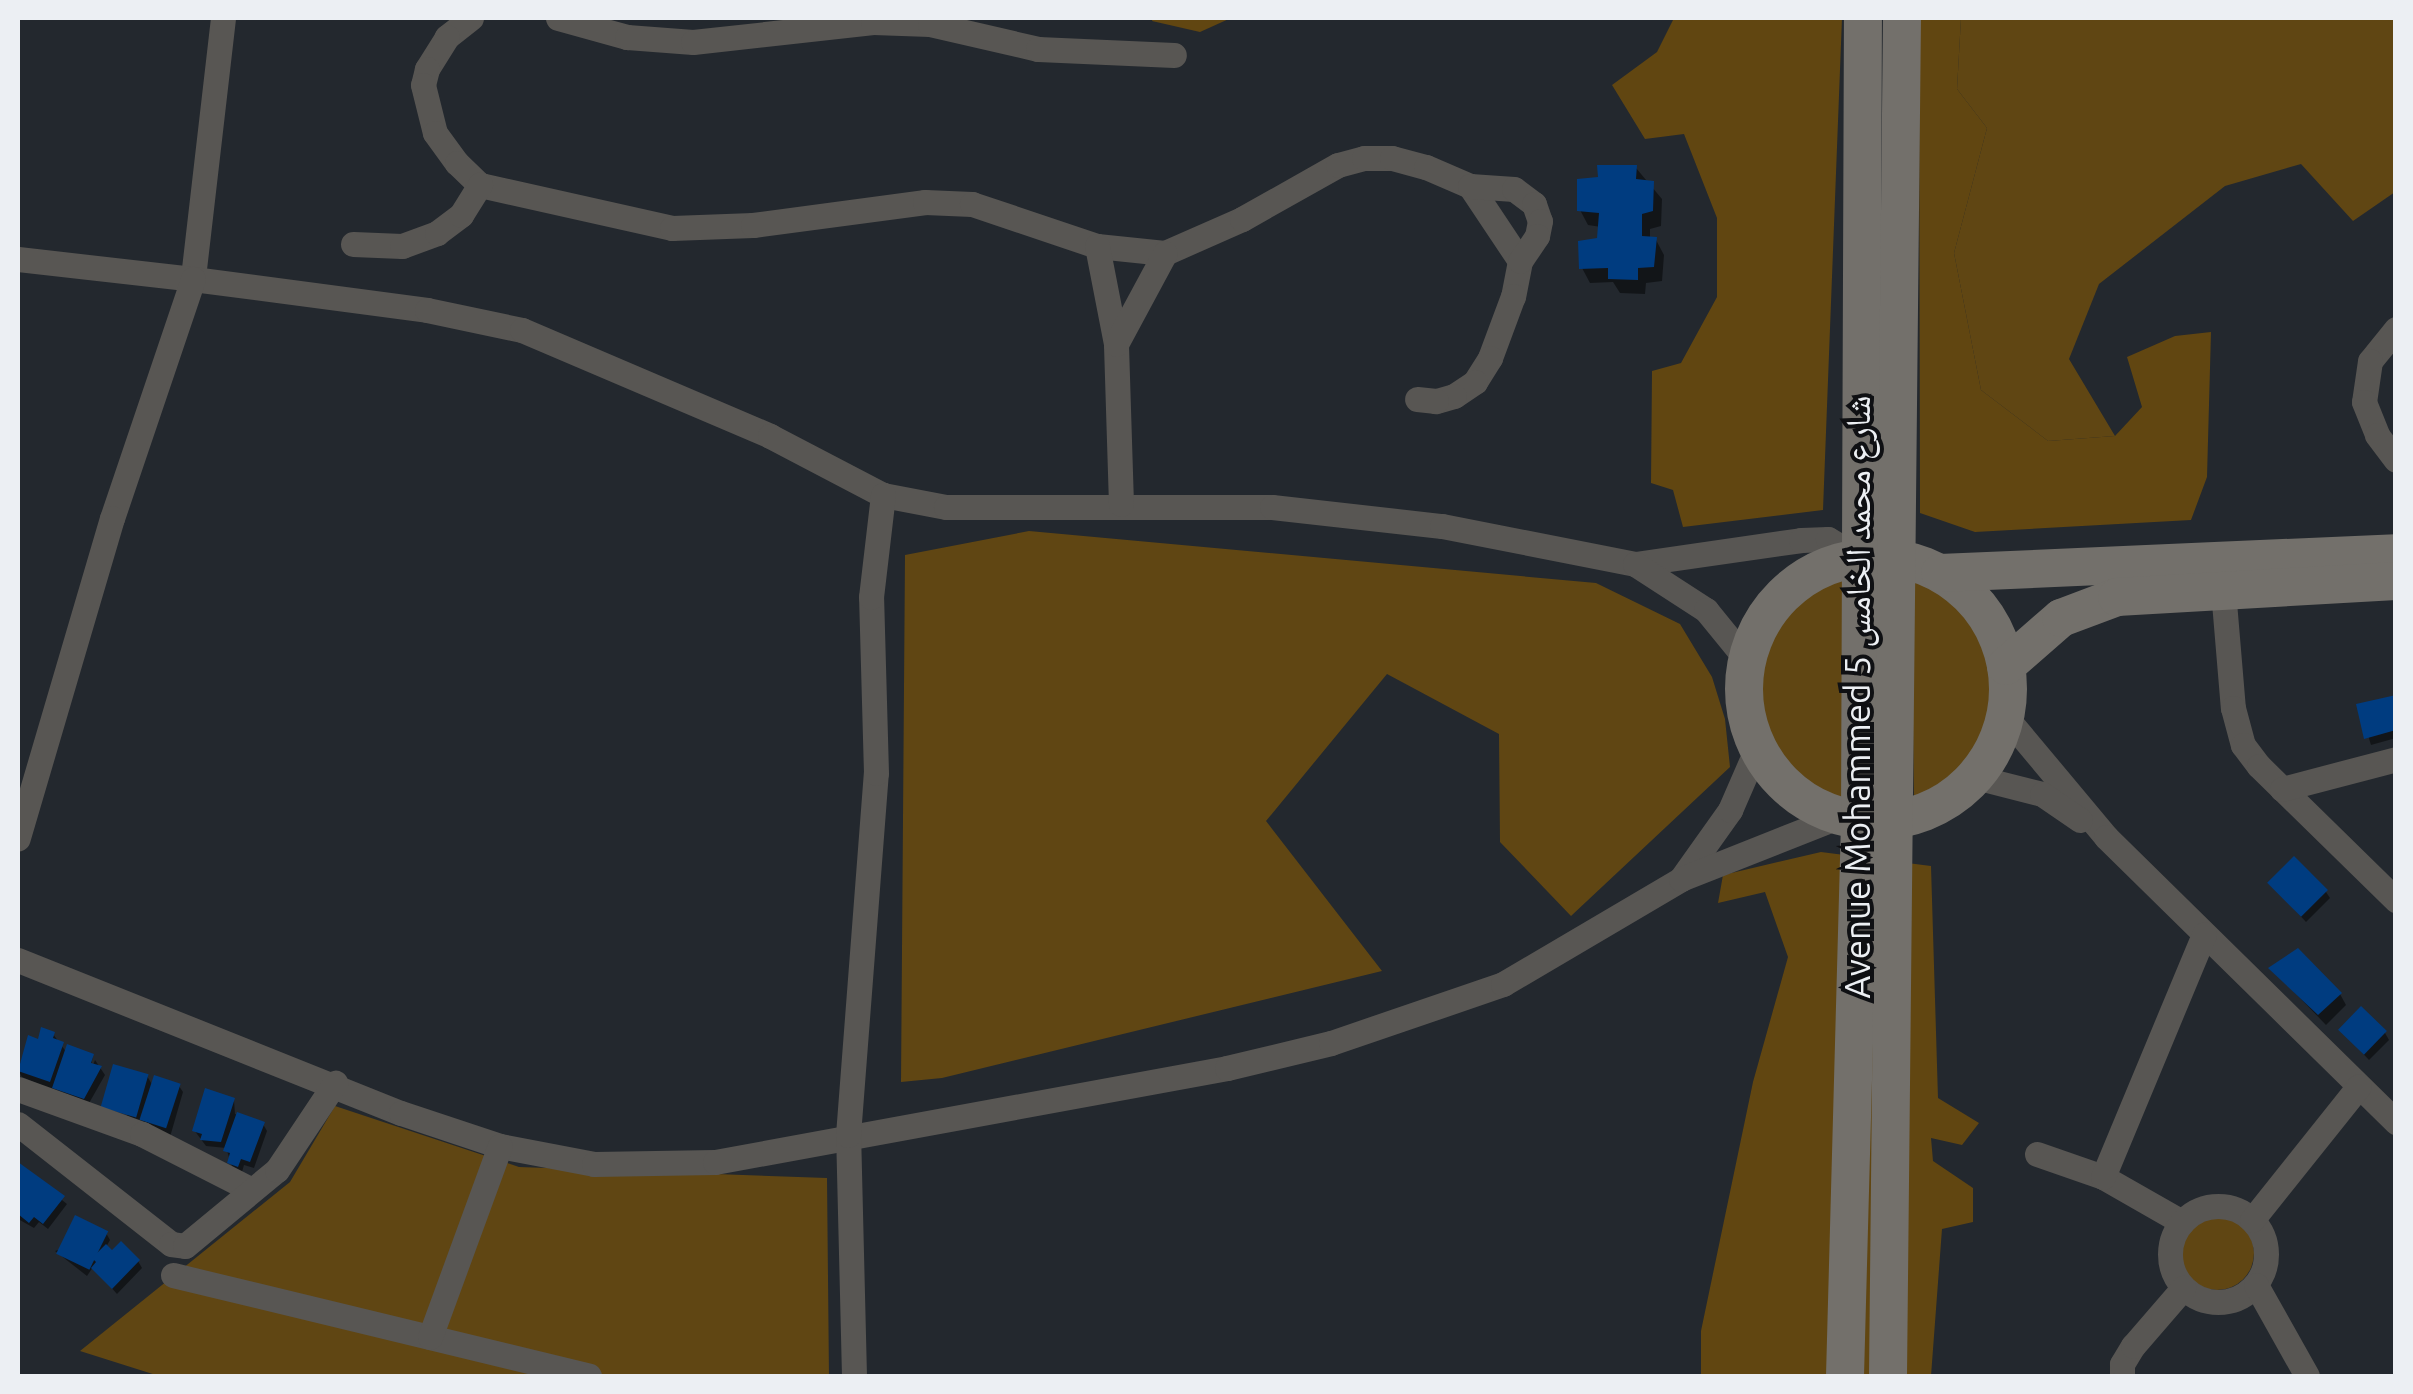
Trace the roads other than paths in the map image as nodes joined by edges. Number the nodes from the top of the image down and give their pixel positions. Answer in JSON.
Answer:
{"nodes":[{"id":1,"x":224,"y":18,"type":"edge"},
{"id":2,"x":471,"y":18,"type":"edge"},
{"id":3,"x":558,"y":18,"type":"edge"},
{"id":4,"x":1864,"y":18,"type":"edge"},
{"id":5,"x":1902,"y":18,"type":"edge"},
{"id":6,"x":1174,"y":55,"type":"dead end"},
{"id":7,"x":480,"y":185,"type":"junction"},
{"id":8,"x":1470,"y":186,"type":"junction"},
{"id":9,"x":353,"y":244,"type":"dead end"},
{"id":10,"x":1098,"y":246,"type":"junction"},
{"id":11,"x":1165,"y":253,"type":"junction"},
{"id":12,"x":18,"y":259,"type":"edge"},
{"id":13,"x":1520,"y":261,"type":"junction"},
{"id":14,"x":193,"y":279,"type":"junction"},
{"id":15,"x":2396,"y":329,"type":"edge"},
{"id":16,"x":1116,"y":344,"type":"junction"},
{"id":17,"x":1417,"y":399,"type":"dead end"},
{"id":18,"x":2396,"y":460,"type":"edge"},
{"id":19,"x":883,"y":495,"type":"junction"},
{"id":20,"x":1121,"y":504,"type":"junction"},
{"id":21,"x":2396,"y":553,"type":"edge"},
{"id":22,"x":1858,"y":556,"type":"junction"},
{"id":23,"x":1896,"y":557,"type":"junction"},
{"id":24,"x":1635,"y":564,"type":"junction"},
{"id":25,"x":1940,"y":573,"type":"junction"},
{"id":26,"x":2396,"y":580,"type":"edge"},
{"id":27,"x":2223,"y":590,"type":"junction"},
{"id":28,"x":1746,"y":659,"type":"junction"},
{"id":29,"x":2006,"y":666,"type":"junction"},
{"id":30,"x":2005,"y":716,"type":"junction"},
{"id":31,"x":1757,"y":748,"type":"junction"},
{"id":32,"x":2396,"y":759,"type":"edge"},
{"id":33,"x":1975,"y":776,"type":"junction"},
{"id":34,"x":2282,"y":789,"type":"junction"},
{"id":35,"x":1864,"y":819,"type":"junction"},
{"id":36,"x":18,"y":838,"type":"edge"},
{"id":37,"x":2106,"y":838,"type":"junction"},
{"id":38,"x":1681,"y":880,"type":"junction"},
{"id":39,"x":2396,"y":900,"type":"edge"},
{"id":40,"x":2204,"y":934,"type":"junction"},
{"id":41,"x":18,"y":960,"type":"edge"},
{"id":42,"x":335,"y":1083,"type":"junction"},
{"id":43,"x":2359,"y":1086,"type":"junction"},
{"id":44,"x":18,"y":1089,"type":"edge"},
{"id":45,"x":2396,"y":1122,"type":"edge"},
{"id":46,"x":18,"y":1124,"type":"edge"},
{"id":47,"x":848,"y":1134,"type":"junction"},
{"id":48,"x":500,"y":1146,"type":"junction"},
{"id":49,"x":2036,"y":1154,"type":"dead end"},
{"id":50,"x":2102,"y":1177,"type":"junction"},
{"id":51,"x":252,"y":1190,"type":"junction"},
{"id":52,"x":2252,"y":1220,"type":"junction"},
{"id":53,"x":2182,"y":1222,"type":"junction"},
{"id":54,"x":173,"y":1275,"type":"dead end"},
{"id":55,"x":2256,"y":1285,"type":"junction"},
{"id":56,"x":2183,"y":1288,"type":"junction"},
{"id":57,"x":430,"y":1338,"type":"junction"},
{"id":58,"x":589,"y":1376,"type":"edge"},
{"id":59,"x":854,"y":1376,"type":"edge"},
{"id":60,"x":1845,"y":1376,"type":"edge"},
{"id":61,"x":1888,"y":1376,"type":"edge"},
{"id":62,"x":2122,"y":1376,"type":"edge"},
{"id":63,"x":2307,"y":1376,"type":"edge"}],
"edges":[{"from":1,"to":14,"type":"street"},
{"from":2,"to":7,"type":"street"},
{"from":3,"to":6,"type":"street"},
{"from":4,"to":22,"type":"main road","name":"Avenue Mohammed 5 شارع محمد الخامس"},
{"from":5,"to":23,"type":"main road","name":"Avenue Mohammed 5 شارع محمد الخامس"},
{"from":7,"to":9,"type":"street"},
{"from":7,"to":10,"type":"street"},
{"from":8,"to":11,"type":"street"},
{"from":8,"to":13,"type":"street"},
{"from":8,"to":13,"type":"street"},
{"from":10,"to":11,"type":"street"},
{"from":10,"to":16,"type":"street"},
{"from":11,"to":16,"type":"street"},
{"from":12,"to":14,"type":"street"},
{"from":13,"to":17,"type":"street"},
{"from":14,"to":19,"type":"street"},
{"from":14,"to":36,"type":"street"},
{"from":15,"to":18,"type":"street"},
{"from":16,"to":20,"type":"street"},
{"from":19,"to":20,"type":"street"},
{"from":19,"to":47,"type":"street"},
{"from":20,"to":24,"type":"street"},
{"from":21,"to":25,"type":"main road"},
{"from":22,"to":23,"type":"main road"},
{"from":22,"to":24,"type":"street"},
{"from":22,"to":28,"type":"main road"},
{"from":22,"to":35,"type":"main road","name":"Avenue Mohammed 5 شارع محمد الخامس"},
{"from":23,"to":25,"type":"main road"},
{"from":23,"to":35,"type":"main road","name":"Avenue Mohammed 5 شارع محمد الخامس"},
{"from":24,"to":28,"type":"street"},
{"from":25,"to":29,"type":"main road"},
{"from":26,"to":27,"type":"main road"},
{"from":27,"to":29,"type":"main road"},
{"from":27,"to":34,"type":"street"},
{"from":28,"to":31,"type":"main road"},
{"from":29,"to":30,"type":"main road"},
{"from":30,"to":33,"type":"main road"},
{"from":30,"to":37,"type":"street"},
{"from":31,"to":35,"type":"main road"},
{"from":31,"to":38,"type":"street"},
{"from":32,"to":34,"type":"street"},
{"from":33,"to":35,"type":"main road"},
{"from":33,"to":37,"type":"street"},
{"from":34,"to":39,"type":"street"},
{"from":35,"to":38,"type":"street"},
{"from":35,"to":60,"type":"main road","name":"Avenue Mohammed 5 شارع محمد الخامس"},
{"from":35,"to":61,"type":"main road","name":"Avenue Mohammed 5 شارع محمد الخامس"},
{"from":37,"to":40,"type":"street"},
{"from":38,"to":47,"type":"street"},
{"from":40,"to":43,"type":"street"},
{"from":40,"to":50,"type":"street"},
{"from":41,"to":42,"type":"street"},
{"from":42,"to":48,"type":"street"},
{"from":42,"to":51,"type":"street"},
{"from":43,"to":45,"type":"street"},
{"from":43,"to":52,"type":"street"},
{"from":44,"to":51,"type":"street"},
{"from":46,"to":51,"type":"street"},
{"from":47,"to":48,"type":"street"},
{"from":47,"to":59,"type":"street"},
{"from":48,"to":57,"type":"street"},
{"from":49,"to":50,"type":"street"},
{"from":50,"to":53,"type":"street"},
{"from":52,"to":53,"type":"street"},
{"from":52,"to":55,"type":"street"},
{"from":53,"to":56,"type":"street"},
{"from":54,"to":57,"type":"street"},
{"from":55,"to":56,"type":"street"},
{"from":55,"to":63,"type":"street"},
{"from":56,"to":62,"type":"street"},
{"from":57,"to":58,"type":"street"}]}
